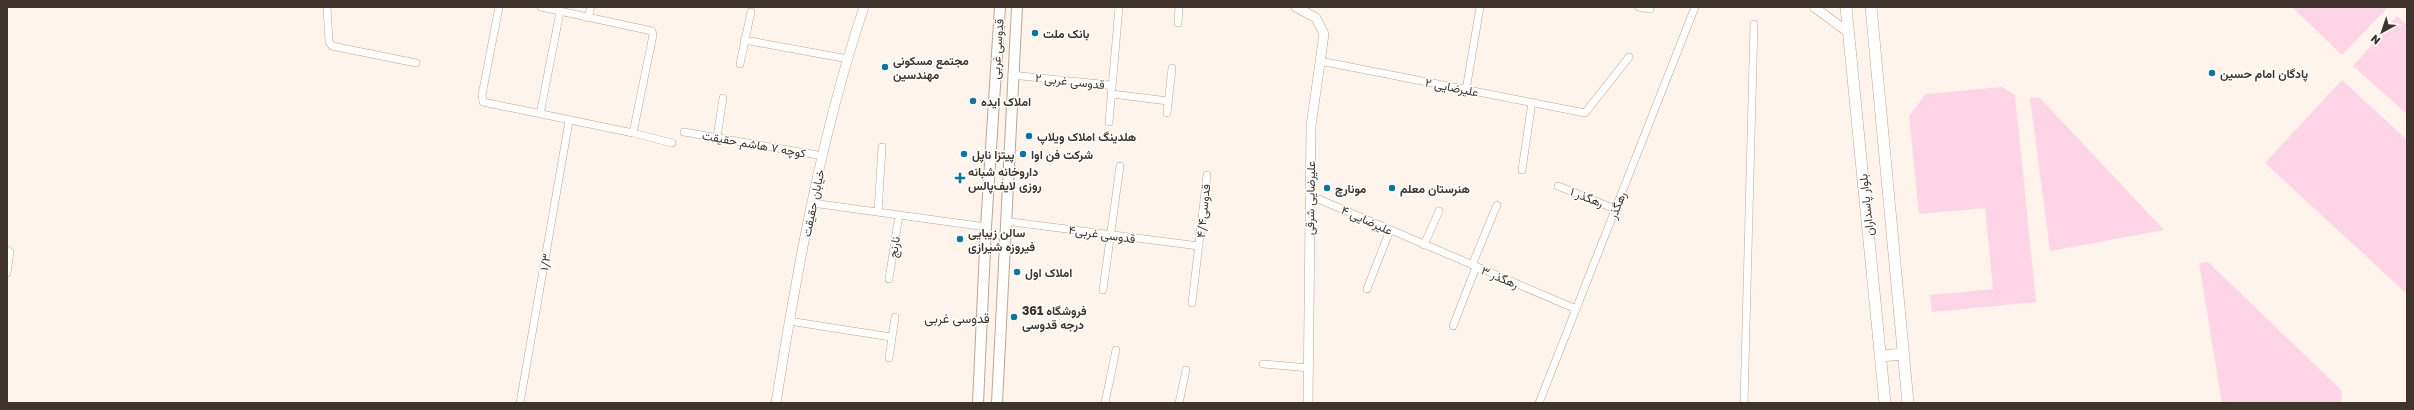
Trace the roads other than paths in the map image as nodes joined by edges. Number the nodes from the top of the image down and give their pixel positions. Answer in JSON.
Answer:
{"nodes":[{"id":1,"x":327,"y":7,"type":"edge"},
{"id":2,"x":499,"y":7,"type":"edge"},
{"id":3,"x":541,"y":7,"type":"edge"},
{"id":4,"x":591,"y":7,"type":"edge"},
{"id":5,"x":864,"y":7,"type":"edge"},
{"id":6,"x":1000,"y":7,"type":"edge"},
{"id":7,"x":1017,"y":7,"type":"edge"},
{"id":8,"x":1119,"y":7,"type":"edge"},
{"id":9,"x":1180,"y":7,"type":"edge"},
{"id":10,"x":1296,"y":7,"type":"edge"},
{"id":11,"x":1480,"y":7,"type":"edge"},
{"id":12,"x":1639,"y":7,"type":"edge"},
{"id":13,"x":1695,"y":7,"type":"edge"},
{"id":14,"x":1814,"y":7,"type":"edge"},
{"id":15,"x":1846,"y":7,"type":"edge"},
{"id":16,"x":1871,"y":7,"type":"edge"},
{"id":17,"x":1650,"y":9,"type":"dead end"},
{"id":18,"x":560,"y":12,"type":"junction"},
{"id":19,"x":751,"y":12,"type":"dead end"},
{"id":20,"x":588,"y":18,"type":"junction"},
{"id":21,"x":1178,"y":23,"type":"dead end"},
{"id":22,"x":1754,"y":24,"type":"dead end"},
{"id":23,"x":1849,"y":33,"type":"junction"},
{"id":24,"x":744,"y":40,"type":"junction"},
{"id":25,"x":1629,"y":57,"type":"dead end"},
{"id":26,"x":848,"y":59,"type":"junction"},
{"id":27,"x":1320,"y":61,"type":"junction"},
{"id":28,"x":416,"y":63,"type":"dead end"},
{"id":29,"x":740,"y":64,"type":"dead end"},
{"id":30,"x":1172,"y":68,"type":"dead end"},
{"id":31,"x":1012,"y":75,"type":"junction"},
{"id":32,"x":1466,"y":90,"type":"junction"},
{"id":33,"x":1112,"y":94,"type":"junction"},
{"id":34,"x":722,"y":98,"type":"dead end"},
{"id":35,"x":994,"y":100,"type":"junction"},
{"id":36,"x":1011,"y":101,"type":"junction"},
{"id":37,"x":1168,"y":101,"type":"junction"},
{"id":38,"x":1532,"y":102,"type":"junction"},
{"id":39,"x":1167,"y":113,"type":"dead end"},
{"id":40,"x":540,"y":114,"type":"junction"},
{"id":41,"x":570,"y":121,"type":"junction"},
{"id":42,"x":1109,"y":122,"type":"dead end"},
{"id":43,"x":684,"y":132,"type":"dead end"},
{"id":44,"x":633,"y":133,"type":"junction"},
{"id":45,"x":717,"y":137,"type":"junction"},
{"id":46,"x":672,"y":143,"type":"dead end"},
{"id":47,"x":882,"y":148,"type":"dead end"},
{"id":48,"x":823,"y":156,"type":"junction"},
{"id":49,"x":1120,"y":166,"type":"dead end"},
{"id":50,"x":1522,"y":170,"type":"dead end"},
{"id":51,"x":1207,"y":175,"type":"dead end"},
{"id":52,"x":1558,"y":186,"type":"dead end"},
{"id":53,"x":1310,"y":195,"type":"junction"},
{"id":54,"x":812,"y":203,"type":"junction"},
{"id":55,"x":1497,"y":205,"type":"dead end"},
{"id":56,"x":1616,"y":209,"type":"junction"},
{"id":57,"x":1439,"y":211,"type":"dead end"},
{"id":58,"x":878,"y":212,"type":"junction"},
{"id":59,"x":899,"y":215,"type":"junction"},
{"id":60,"x":1005,"y":221,"type":"junction"},
{"id":61,"x":986,"y":227,"type":"junction"},
{"id":62,"x":1390,"y":230,"type":"junction"},
{"id":63,"x":1110,"y":234,"type":"junction"},
{"id":64,"x":1424,"y":245,"type":"junction"},
{"id":65,"x":1199,"y":246,"type":"junction"},
{"id":66,"x":7,"y":250,"type":"edge"},
{"id":67,"x":1474,"y":266,"type":"junction"},
{"id":68,"x":7,"y":273,"type":"edge"},
{"id":69,"x":889,"y":279,"type":"dead end"},
{"id":70,"x":1367,"y":289,"type":"dead end"},
{"id":71,"x":1103,"y":290,"type":"dead end"},
{"id":72,"x":1192,"y":303,"type":"dead end"},
{"id":73,"x":1576,"y":309,"type":"junction"},
{"id":74,"x":895,"y":317,"type":"dead end"},
{"id":75,"x":982,"y":320,"type":"junction"},
{"id":76,"x":789,"y":321,"type":"junction"},
{"id":77,"x":1000,"y":321,"type":"junction"},
{"id":78,"x":1453,"y":326,"type":"dead end"},
{"id":79,"x":891,"y":337,"type":"junction"},
{"id":80,"x":1116,"y":350,"type":"dead end"},
{"id":81,"x":1903,"y":354,"type":"junction"},
{"id":82,"x":1881,"y":356,"type":"junction"},
{"id":83,"x":889,"y":358,"type":"dead end"},
{"id":84,"x":1263,"y":364,"type":"dead end"},
{"id":85,"x":1309,"y":368,"type":"junction"},
{"id":86,"x":1186,"y":370,"type":"dead end"},
{"id":87,"x":520,"y":403,"type":"edge"},
{"id":88,"x":776,"y":403,"type":"edge"},
{"id":89,"x":978,"y":403,"type":"edge"},
{"id":90,"x":997,"y":403,"type":"edge"},
{"id":91,"x":1105,"y":403,"type":"edge"},
{"id":92,"x":1179,"y":403,"type":"edge"},
{"id":93,"x":1308,"y":403,"type":"edge"},
{"id":94,"x":1539,"y":403,"type":"edge"},
{"id":95,"x":1744,"y":403,"type":"edge"},
{"id":96,"x":1886,"y":403,"type":"edge"},
{"id":97,"x":1908,"y":403,"type":"edge"}],
"edges":[{"from":1,"to":28,"type":"street"},
{"from":2,"to":40,"type":"street"},
{"from":3,"to":18,"type":"street"},
{"from":4,"to":20,"type":"street"},
{"from":5,"to":26,"type":"street","name":"خیابان حقیقت"},
{"from":6,"to":35,"type":"main road","name":"قدوسی غربی"},
{"from":7,"to":31,"type":"main road","name":"قدوسی غربی"},
{"from":8,"to":33,"type":"street"},
{"from":9,"to":21,"type":"street"},
{"from":10,"to":27,"type":"street","name":"علیرضایی شرقی"},
{"from":11,"to":32,"type":"street"},
{"from":12,"to":17,"type":"street"},
{"from":13,"to":56,"type":"street","name":"رهگذر"},
{"from":14,"to":23,"type":"street"},
{"from":15,"to":23,"type":"main road","name":"بلوار پاسداران"},
{"from":16,"to":81,"type":"main road","name":"بلوار پاسداران"},
{"from":18,"to":20,"type":"street"},
{"from":18,"to":40,"type":"street"},
{"from":19,"to":24,"type":"street"},
{"from":20,"to":44,"type":"street"},
{"from":22,"to":95,"type":"street"},
{"from":23,"to":82,"type":"main road","name":"بلوار پاسداران"},
{"from":24,"to":26,"type":"street"},
{"from":24,"to":29,"type":"street"},
{"from":25,"to":38,"type":"street","name":"۲ علیرضایی"},
{"from":26,"to":48,"type":"street","name":"خیابان حقیقت"},
{"from":27,"to":32,"type":"street","name":"۲ علیرضایی"},
{"from":27,"to":53,"type":"street","name":"علیرضایی شرقی"},
{"from":30,"to":37,"type":"street"},
{"from":31,"to":33,"type":"street","name":"۲ قدوسی غربی"},
{"from":31,"to":36,"type":"main road","name":"قدوسی غربی"},
{"from":32,"to":38,"type":"street","name":"۲ علیرضایی"},
{"from":33,"to":37,"type":"street","name":"۲ قدوسی غربی"},
{"from":33,"to":42,"type":"street"},
{"from":34,"to":45,"type":"street"},
{"from":35,"to":36,"type":"main road"},
{"from":35,"to":61,"type":"main road","name":"قدوسی غربی"},
{"from":36,"to":60,"type":"main road","name":"قدوسی غربی"},
{"from":37,"to":39,"type":"street"},
{"from":38,"to":50,"type":"street"},
{"from":40,"to":41,"type":"street"},
{"from":41,"to":44,"type":"street"},
{"from":41,"to":87,"type":"street","name":"۱/۳"},
{"from":43,"to":45,"type":"street","name":"کوچه ۷ هاشم حقیقت"},
{"from":44,"to":46,"type":"street"},
{"from":45,"to":48,"type":"street","name":"کوچه ۷ هاشم حقیقت"},
{"from":47,"to":58,"type":"street"},
{"from":48,"to":54,"type":"street","name":"خیابان حقیقت"},
{"from":49,"to":63,"type":"street"},
{"from":51,"to":65,"type":"street","name":"قدوسی۴/۴"},
{"from":52,"to":56,"type":"street","name":"۱ رهگذر"},
{"from":53,"to":62,"type":"street","name":"۴ علیرضایی"},
{"from":53,"to":85,"type":"street","name":"علیرضایی شرقی"},
{"from":54,"to":58,"type":"street"},
{"from":54,"to":76,"type":"street","name":"خیابان حقیقت"},
{"from":55,"to":67,"type":"street"},
{"from":56,"to":73,"type":"street","name":"رهگذر"},
{"from":57,"to":64,"type":"street"},
{"from":58,"to":59,"type":"street"},
{"from":59,"to":61,"type":"street"},
{"from":59,"to":69,"type":"street","name":"نارنج"},
{"from":60,"to":63,"type":"street","name":"قدوسی غربی۴"},
{"from":60,"to":77,"type":"main road","name":"قدوسی غربی"},
{"from":61,"to":75,"type":"main road","name":"قدوسی غربی"},
{"from":62,"to":64,"type":"street","name":"۴ علیرضایی"},
{"from":62,"to":70,"type":"street"},
{"from":63,"to":65,"type":"street","name":"قدوسی غربی۴"},
{"from":63,"to":71,"type":"street"},
{"from":64,"to":67,"type":"street","name":"۳ رهگذر"},
{"from":65,"to":72,"type":"street","name":"قدوسی۴/۴"},
{"from":66,"to":68,"type":"street"},
{"from":67,"to":73,"type":"street","name":"۳ رهگذر"},
{"from":67,"to":78,"type":"street"},
{"from":73,"to":94,"type":"street","name":"رهگذر"},
{"from":74,"to":79,"type":"street"},
{"from":75,"to":77,"type":"main road"},
{"from":75,"to":89,"type":"main road","name":"قدوسی غربی"},
{"from":76,"to":79,"type":"street"},
{"from":76,"to":88,"type":"street","name":"خیابان حقیقت"},
{"from":77,"to":90,"type":"main road","name":"قدوسی غربی"},
{"from":79,"to":83,"type":"street"},
{"from":80,"to":91,"type":"street"},
{"from":81,"to":82,"type":"main road"},
{"from":81,"to":97,"type":"main road","name":"بلوار پاسداران"},
{"from":82,"to":96,"type":"main road","name":"بلوار پاسداران"},
{"from":84,"to":85,"type":"street"},
{"from":85,"to":93,"type":"street","name":"علیرضایی شرقی"},
{"from":86,"to":92,"type":"street"}]}
